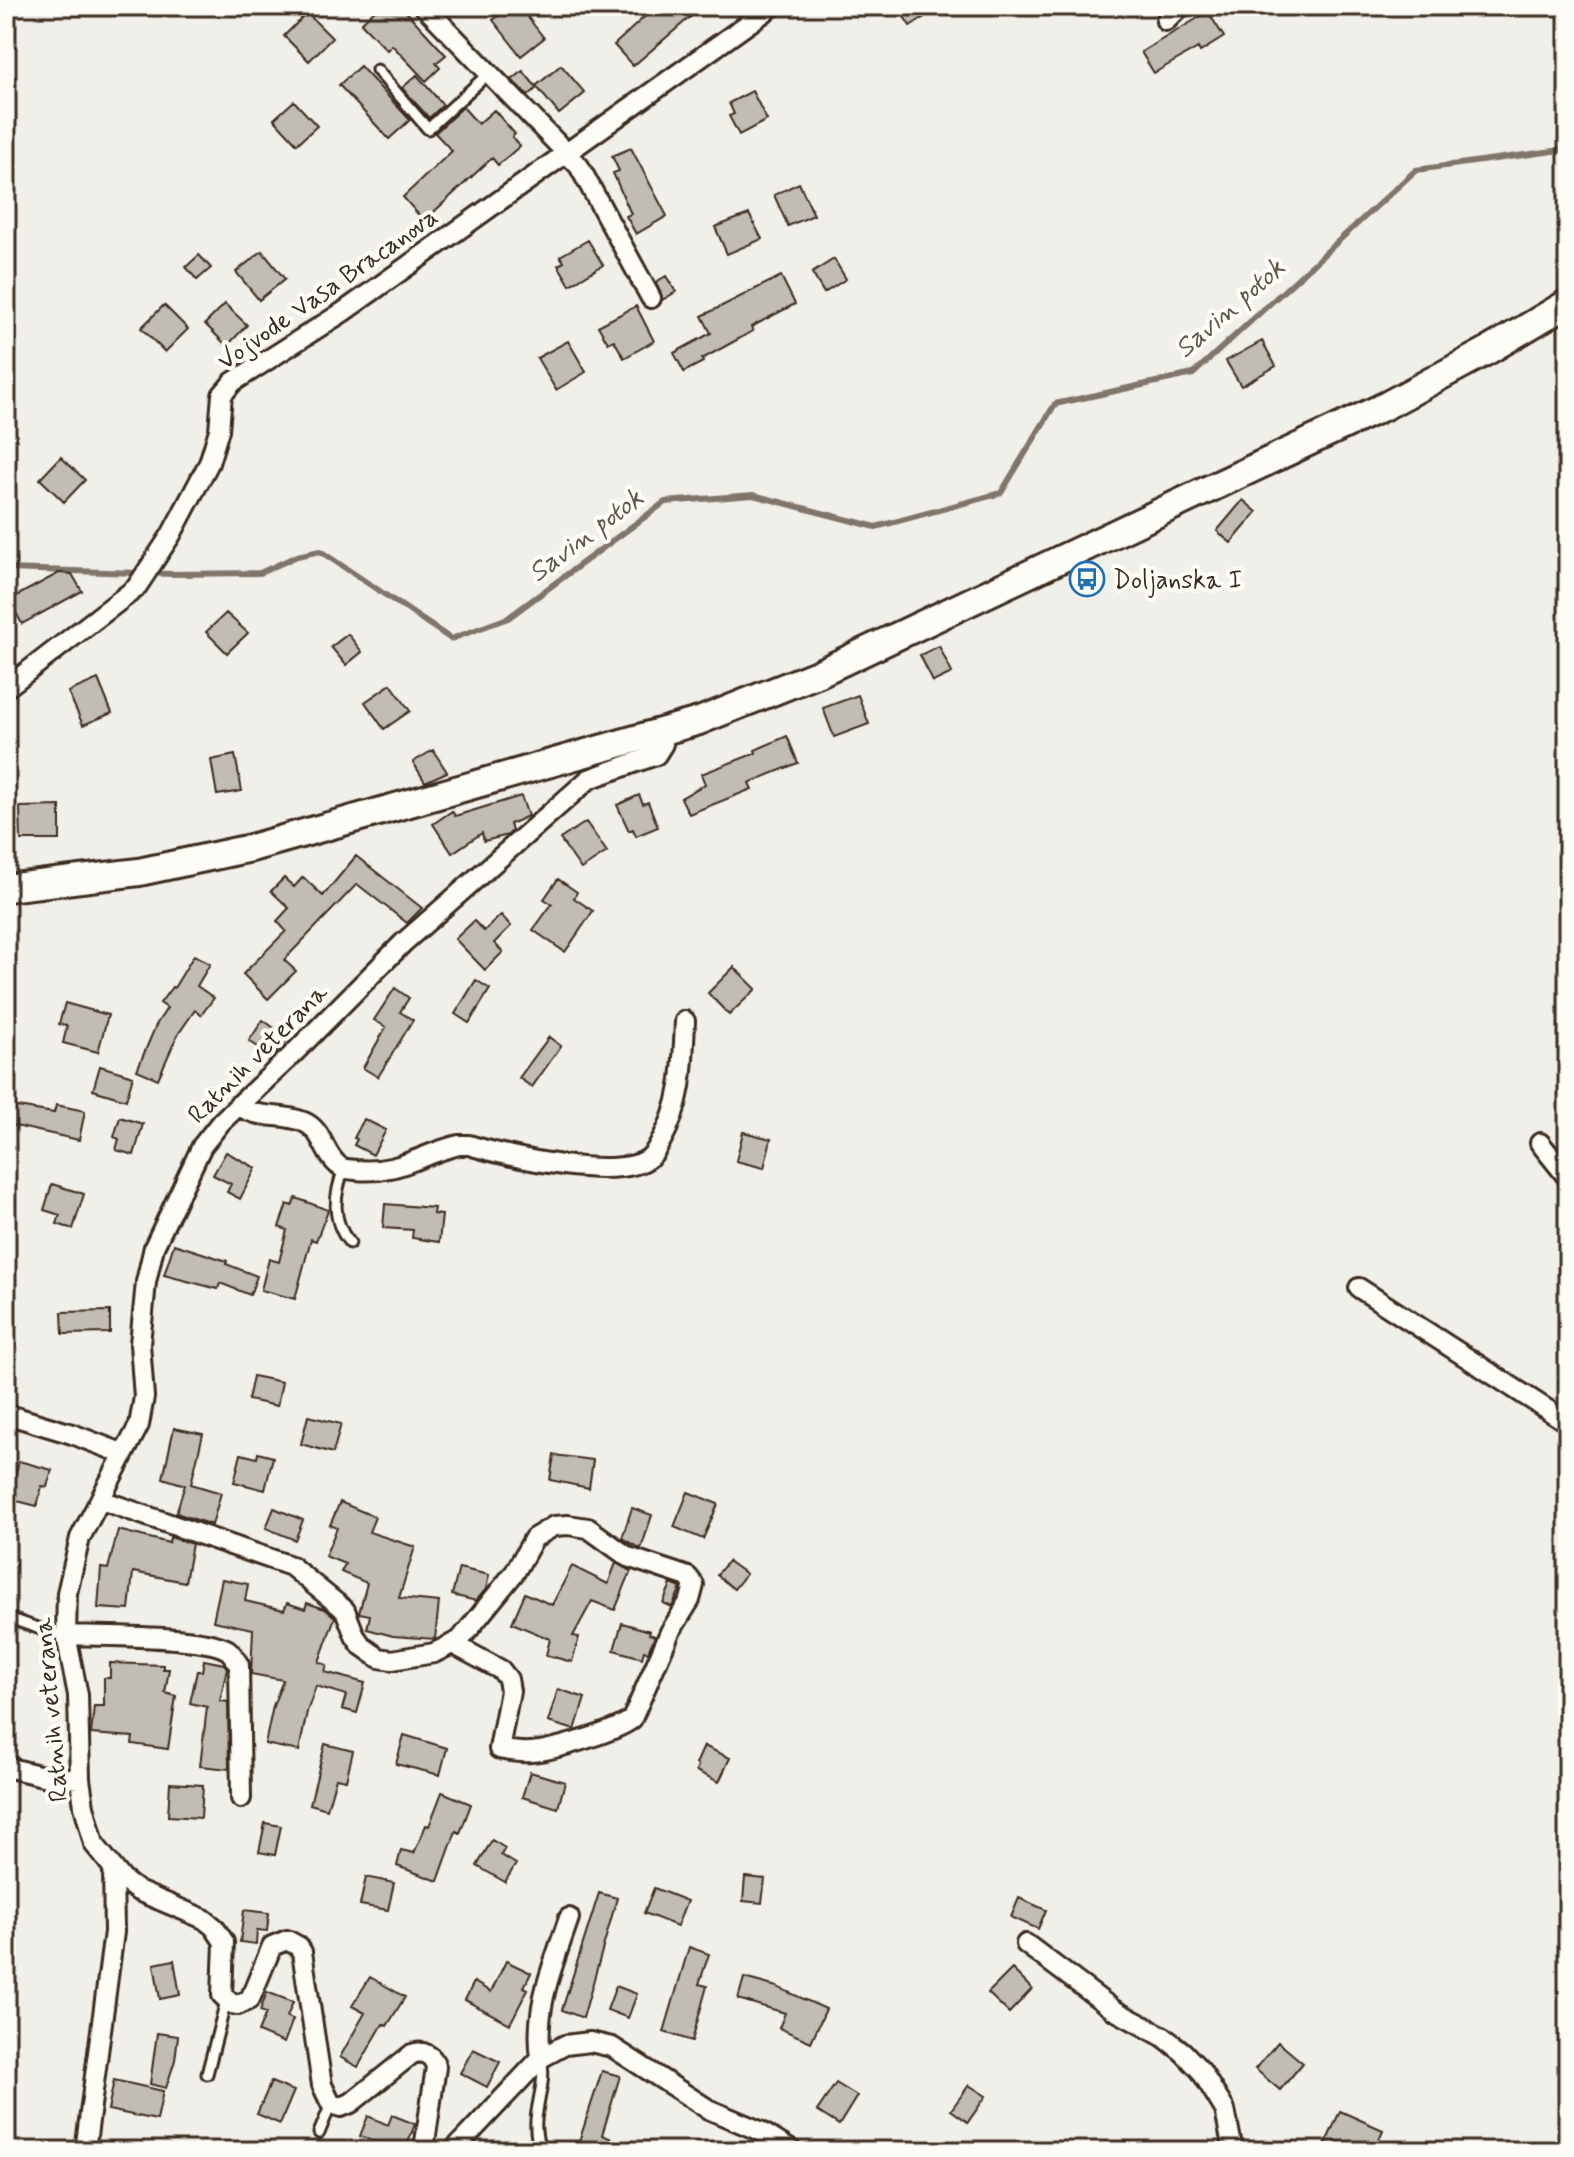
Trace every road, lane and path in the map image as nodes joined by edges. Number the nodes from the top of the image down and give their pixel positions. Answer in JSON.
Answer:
{"nodes":[{"id":1,"x":424,"y":6,"type":"edge"},
{"id":2,"x":773,"y":6,"type":"edge"},
{"id":3,"x":1181,"y":6,"type":"edge"},
{"id":4,"x":1166,"y":21,"type":"dead end"},
{"id":5,"x":377,"y":70,"type":"dead end"},
{"id":6,"x":489,"y":73,"type":"junction"},
{"id":7,"x":566,"y":153,"type":"junction"},
{"id":8,"x":651,"y":298,"type":"dead end"},
{"id":9,"x":1568,"y":303,"type":"edge"},
{"id":10,"x":6,"y":688,"type":"edge"},
{"id":11,"x":662,"y":732,"type":"junction"},
{"id":12,"x":6,"y":888,"type":"edge"},
{"id":13,"x":685,"y":1021,"type":"dead end"},
{"id":14,"x":238,"y":1105,"type":"junction"},
{"id":15,"x":1540,"y":1143,"type":"dead end"},
{"id":16,"x":344,"y":1169,"type":"junction"},
{"id":17,"x":1568,"y":1178,"type":"edge"},
{"id":18,"x":350,"y":1243,"type":"dead end"},
{"id":19,"x":1359,"y":1288,"type":"dead end"},
{"id":20,"x":6,"y":1414,"type":"edge"},
{"id":21,"x":1568,"y":1423,"type":"edge"},
{"id":22,"x":124,"y":1454,"type":"junction"},
{"id":23,"x":101,"y":1500,"type":"junction"},
{"id":24,"x":6,"y":1617,"type":"edge"},
{"id":25,"x":66,"y":1635,"type":"junction"},
{"id":26,"x":453,"y":1644,"type":"junction"},
{"id":27,"x":6,"y":1767,"type":"edge"},
{"id":28,"x":80,"y":1779,"type":"junction"},
{"id":29,"x":241,"y":1798,"type":"dead end"},
{"id":30,"x":113,"y":1868,"type":"junction"},
{"id":31,"x":569,"y":1918,"type":"dead end"},
{"id":32,"x":1026,"y":1944,"type":"dead end"},
{"id":33,"x":226,"y":2001,"type":"junction"},
{"id":34,"x":541,"y":2058,"type":"junction"},
{"id":35,"x":207,"y":2074,"type":"dead end"},
{"id":36,"x":331,"y":2104,"type":"junction"},
{"id":37,"x":319,"y":2133,"type":"dead end"},
{"id":38,"x":85,"y":2151,"type":"edge"},
{"id":39,"x":426,"y":2151,"type":"edge"},
{"id":40,"x":453,"y":2151,"type":"edge"},
{"id":41,"x":541,"y":2151,"type":"edge"},
{"id":42,"x":792,"y":2151,"type":"edge"},
{"id":43,"x":1233,"y":2151,"type":"edge"}],
"edges":[{"from":1,"to":6,"type":"street"},
{"from":2,"to":7,"type":"street","name":"Vojvode Vasa Bracanova"},
{"from":3,"to":4,"type":"street"},
{"from":5,"to":6,"type":"lane"},
{"from":6,"to":7,"type":"street"},
{"from":7,"to":8,"type":"street"},
{"from":7,"to":10,"type":"street","name":"Vojvode Vasa Bracanova"},
{"from":9,"to":11,"type":"street"},
{"from":11,"to":12,"type":"street"},
{"from":11,"to":14,"type":"street","name":"Ratnih veterana"},
{"from":13,"to":16,"type":"street"},
{"from":14,"to":16,"type":"street"},
{"from":14,"to":22,"type":"street","name":"Ratnih veterana"},
{"from":15,"to":17,"type":"street"},
{"from":16,"to":18,"type":"lane"},
{"from":19,"to":21,"type":"street"},
{"from":20,"to":22,"type":"street"},
{"from":22,"to":23,"type":"street","name":"Ratnih veterana"},
{"from":23,"to":25,"type":"street","name":"Ratnih veterana"},
{"from":23,"to":26,"type":"street"},
{"from":24,"to":25,"type":"lane"},
{"from":25,"to":28,"type":"street","name":"Ratnih veterana"},
{"from":25,"to":29,"type":"street"},
{"from":26,"to":26,"type":"street"},
{"from":27,"to":28,"type":"street"},
{"from":28,"to":30,"type":"street","name":"Ratnih veterana"},
{"from":30,"to":33,"type":"street"},
{"from":30,"to":38,"type":"street"},
{"from":31,"to":34,"type":"street"},
{"from":32,"to":43,"type":"street"},
{"from":33,"to":35,"type":"lane"},
{"from":33,"to":36,"type":"street"},
{"from":34,"to":40,"type":"street"},
{"from":34,"to":41,"type":"lane"},
{"from":34,"to":42,"type":"street"},
{"from":36,"to":37,"type":"lane"},
{"from":36,"to":39,"type":"street"}]}
